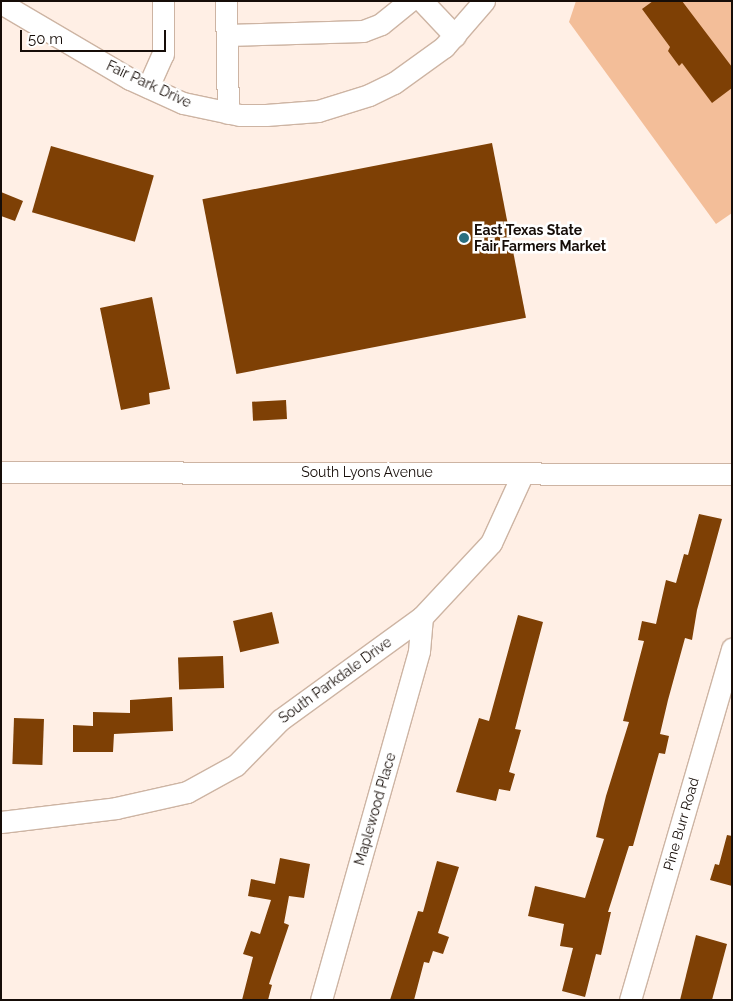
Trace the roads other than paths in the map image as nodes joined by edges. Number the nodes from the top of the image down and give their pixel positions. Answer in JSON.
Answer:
{"nodes":[{"id":1,"x":164,"y":1,"type":"edge"},
{"id":2,"x":226,"y":1,"type":"edge"},
{"id":3,"x":409,"y":1,"type":"edge"},
{"id":4,"x":422,"y":1,"type":"edge"},
{"id":5,"x":484,"y":1,"type":"edge"},
{"id":6,"x":1,"y":3,"type":"edge"},
{"id":7,"x":227,"y":35,"type":"junction"},
{"id":8,"x":455,"y":36,"type":"junction"},
{"id":9,"x":148,"y":87,"type":"junction"},
{"id":10,"x":228,"y":113,"type":"junction"},
{"id":11,"x":1,"y":472,"type":"edge"},
{"id":12,"x":523,"y":473,"type":"junction"},
{"id":13,"x":732,"y":474,"type":"edge"},
{"id":14,"x":422,"y":617,"type":"junction"},
{"id":15,"x":732,"y":649,"type":"edge"},
{"id":16,"x":1,"y":822,"type":"edge"},
{"id":17,"x":321,"y":1000,"type":"edge"},
{"id":18,"x":630,"y":1000,"type":"edge"}],
"edges":[{"from":1,"to":9,"type":"street"},
{"from":2,"to":7,"type":"street"},
{"from":3,"to":7,"type":"street"},
{"from":4,"to":8,"type":"street"},
{"from":5,"to":8,"type":"street","name":"Fair Park Drive"},
{"from":6,"to":9,"type":"street","name":"Fair Park Drive"},
{"from":7,"to":10,"type":"street"},
{"from":8,"to":10,"type":"street","name":"Fair Park Drive"},
{"from":9,"to":10,"type":"street","name":"Fair Park Drive"},
{"from":11,"to":12,"type":"street","name":"South Lyons Avenue"},
{"from":12,"to":13,"type":"street","name":"South Lyons Avenue"},
{"from":12,"to":14,"type":"street","name":"South Parkdale Drive"},
{"from":14,"to":16,"type":"street","name":"South Parkdale Drive"},
{"from":14,"to":17,"type":"street","name":"Maplewood Place"},
{"from":15,"to":18,"type":"street","name":"Pine Burr Road"}]}
